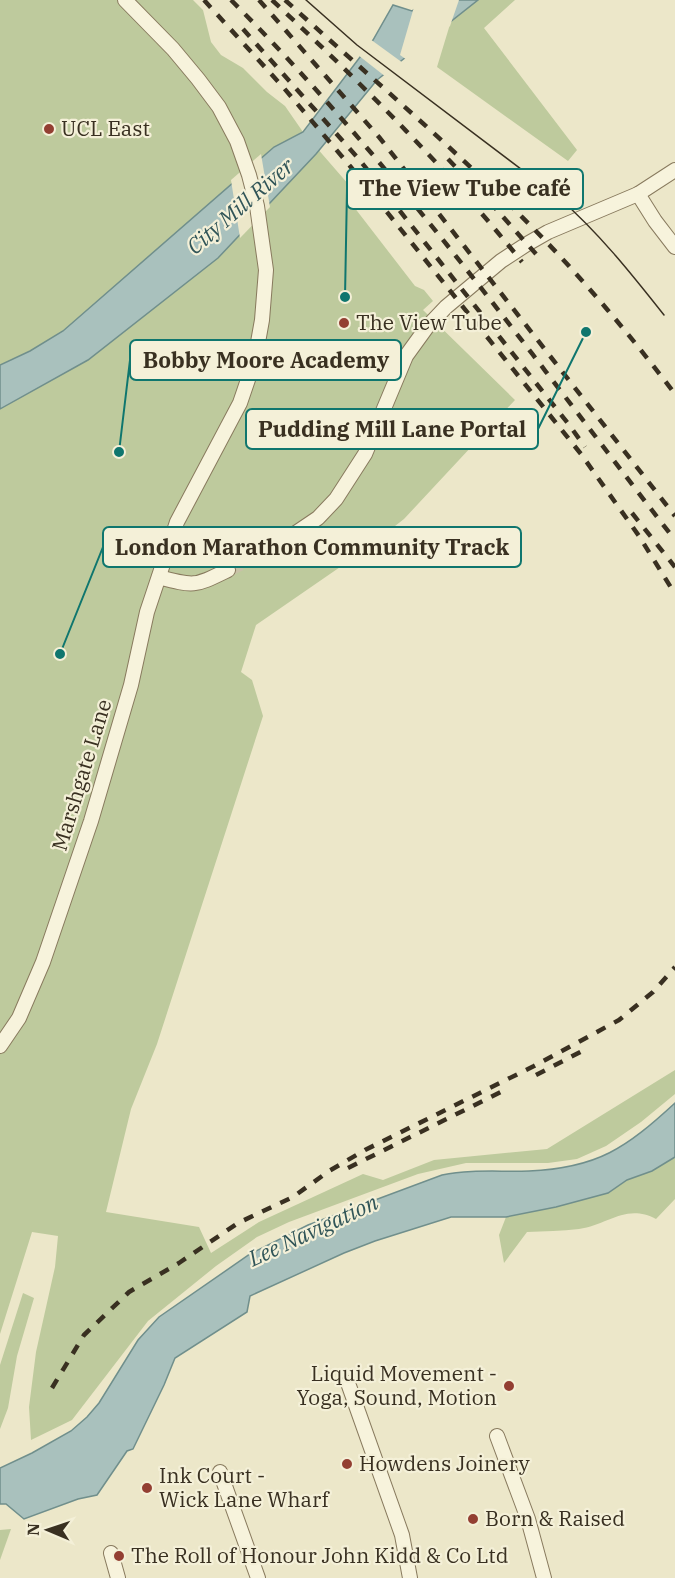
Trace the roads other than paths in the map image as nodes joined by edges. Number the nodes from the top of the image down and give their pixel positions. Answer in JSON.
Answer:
{"nodes":[{"id":1,"x":125,"y":0,"type":"edge"},
{"id":2,"x":675,"y":170,"type":"edge"},
{"id":3,"x":638,"y":194,"type":"junction"},
{"id":4,"x":675,"y":247,"type":"edge"},
{"id":5,"x":282,"y":543,"type":"tunnel mouth"},
{"id":6,"x":228,"y":570,"type":"tunnel mouth"},
{"id":7,"x":159,"y":577,"type":"junction"},
{"id":8,"x":0,"y":1046,"type":"edge"},
{"id":9,"x":348,"y":1383,"type":"dead end"},
{"id":10,"x":497,"y":1436,"type":"dead end"},
{"id":11,"x":220,"y":1472,"type":"dead end"},
{"id":12,"x":111,"y":1553,"type":"dead end"},
{"id":13,"x":118,"y":1578,"type":"edge"},
{"id":14,"x":258,"y":1578,"type":"edge"},
{"id":15,"x":410,"y":1578,"type":"edge"},
{"id":16,"x":544,"y":1578,"type":"edge"}],
"edges":[{"from":1,"to":7,"type":"street","name":"Marshgate Lane"},
{"from":2,"to":3,"type":"street"},
{"from":3,"to":4,"type":"street"},
{"from":3,"to":5,"type":"street"},
{"from":6,"to":7,"type":"street"},
{"from":7,"to":8,"type":"street","name":"Marshgate Lane"},
{"from":9,"to":15,"type":"street"},
{"from":10,"to":16,"type":"street"},
{"from":11,"to":14,"type":"street"},
{"from":12,"to":13,"type":"street"}]}
